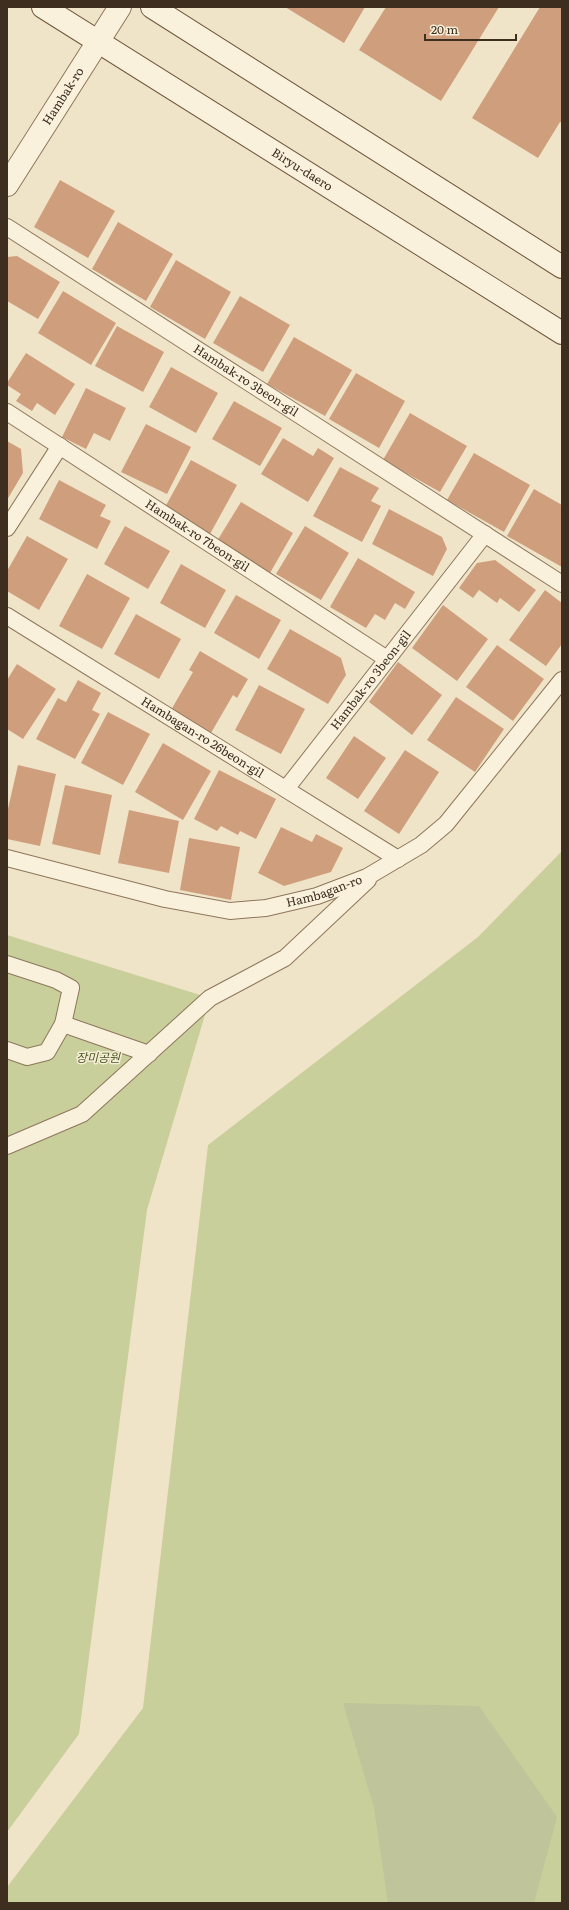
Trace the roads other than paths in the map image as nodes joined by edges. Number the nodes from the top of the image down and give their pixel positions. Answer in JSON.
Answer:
{"nodes":[{"id":1,"x":43,"y":7,"type":"edge"},
{"id":2,"x":120,"y":7,"type":"edge"},
{"id":3,"x":152,"y":7,"type":"edge"},
{"id":4,"x":98,"y":43,"type":"junction"},
{"id":5,"x":7,"y":185,"type":"edge"},
{"id":6,"x":7,"y":227,"type":"edge"},
{"id":7,"x":562,"y":267,"type":"edge"},
{"id":8,"x":562,"y":333,"type":"edge"},
{"id":9,"x":7,"y":412,"type":"edge"},
{"id":10,"x":60,"y":446,"type":"junction"},
{"id":11,"x":7,"y":528,"type":"edge"},
{"id":12,"x":485,"y":534,"type":"junction"},
{"id":13,"x":562,"y":584,"type":"edge"},
{"id":14,"x":7,"y":616,"type":"edge"},
{"id":15,"x":387,"y":659,"type":"junction"},
{"id":16,"x":562,"y":680,"type":"edge"},
{"id":17,"x":286,"y":789,"type":"junction"},
{"id":18,"x":7,"y":858,"type":"edge"},
{"id":19,"x":398,"y":859,"type":"junction"},
{"id":20,"x":378,"y":870,"type":"junction"},
{"id":21,"x":7,"y":964,"type":"edge"},
{"id":22,"x":63,"y":1024,"type":"junction"},
{"id":23,"x":7,"y":1050,"type":"edge"},
{"id":24,"x":149,"y":1054,"type":"junction"},
{"id":25,"x":7,"y":1146,"type":"edge"}],
"edges":[{"from":1,"to":4,"type":"main road","name":"Biryu-daero"},
{"from":2,"to":4,"type":"main road","name":"Hambak-ro"},
{"from":3,"to":7,"type":"main road"},
{"from":4,"to":5,"type":"main road","name":"Hambak-ro"},
{"from":4,"to":8,"type":"main road","name":"Biryu-daero"},
{"from":6,"to":12,"type":"lane","name":"Hambak-ro 3beon-gil"},
{"from":9,"to":10,"type":"lane","name":"Hambak-ro 7beon-gil"},
{"from":10,"to":11,"type":"lane"},
{"from":10,"to":15,"type":"lane","name":"Hambak-ro 7beon-gil"},
{"from":12,"to":13,"type":"lane","name":"Hambak-ro 3beon-gil"},
{"from":12,"to":15,"type":"lane","name":"Hambak-ro 3beon-gil"},
{"from":14,"to":17,"type":"lane","name":"Hambagan-ro 26beon-gil"},
{"from":15,"to":17,"type":"lane","name":"Hambak-ro 3beon-gil"},
{"from":16,"to":19,"type":"lane","name":"Hambagan-ro"},
{"from":17,"to":19,"type":"lane","name":"Hambagan-ro 26beon-gil"},
{"from":18,"to":20,"type":"lane","name":"Hambagan-ro"},
{"from":19,"to":20,"type":"lane","name":"Hambagan-ro"},
{"from":20,"to":24,"type":"lane"},
{"from":21,"to":22,"type":"lane"},
{"from":22,"to":23,"type":"lane"},
{"from":22,"to":24,"type":"lane"},
{"from":24,"to":25,"type":"lane"}]}
